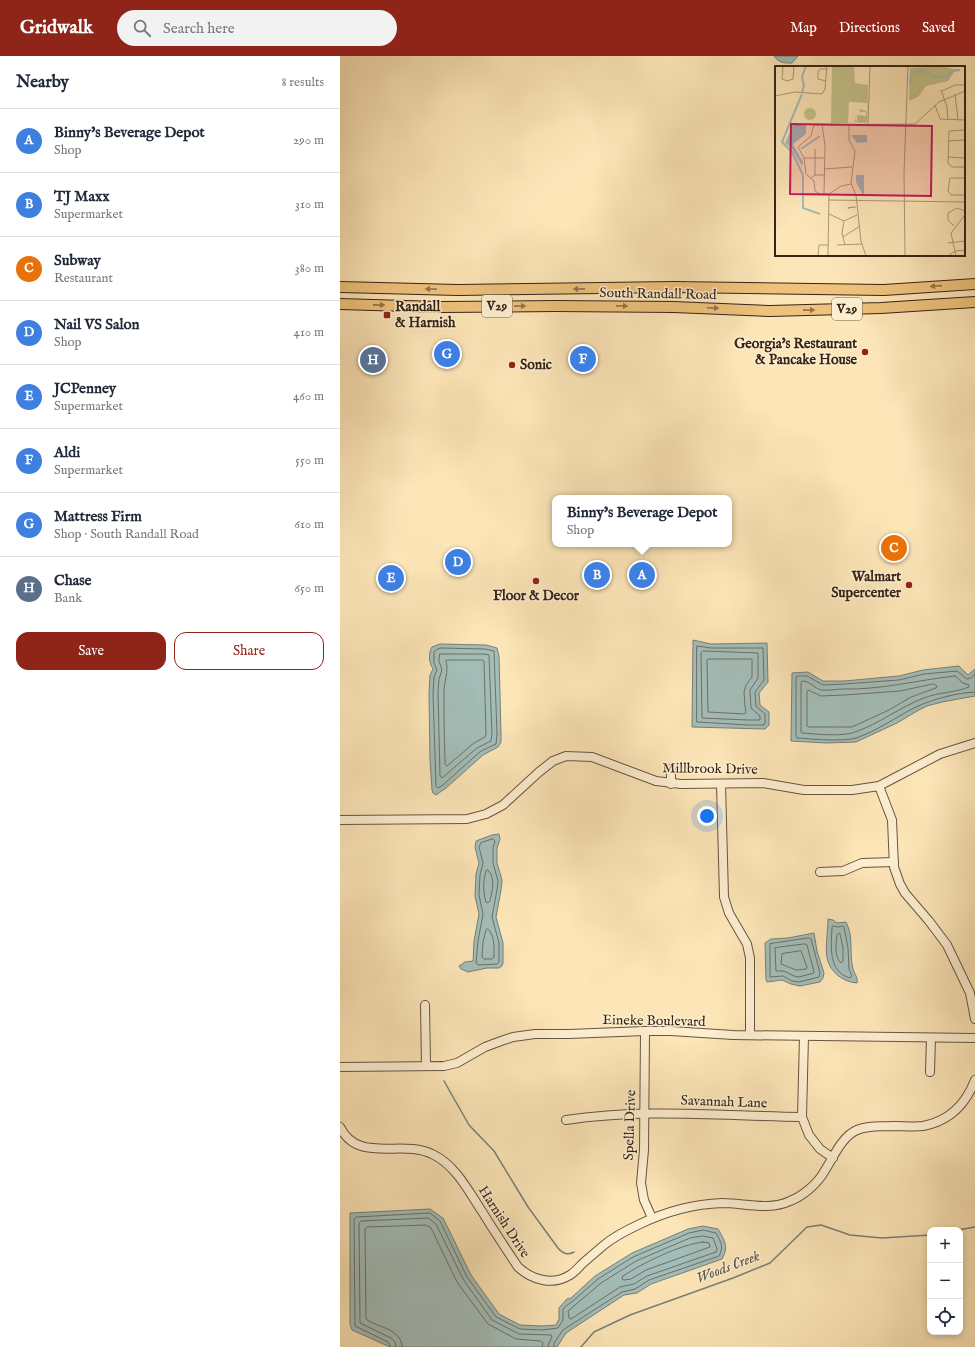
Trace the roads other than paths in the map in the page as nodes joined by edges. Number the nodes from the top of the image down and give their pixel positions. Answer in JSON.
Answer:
{"nodes":[{"id":1,"x":975,"y":284,"type":"edge"},
{"id":2,"x":340,"y":287,"type":"edge"},
{"id":3,"x":975,"y":302,"type":"edge"},
{"id":4,"x":340,"y":304,"type":"edge"},
{"id":5,"x":975,"y":743,"type":"edge"},
{"id":6,"x":671,"y":768,"type":"dead end"},
{"id":7,"x":671,"y":784,"type":"junction"},
{"id":8,"x":721,"y":784,"type":"junction"},
{"id":9,"x":879,"y":786,"type":"junction"},
{"id":10,"x":340,"y":820,"type":"edge"},
{"id":11,"x":894,"y":862,"type":"junction"},
{"id":12,"x":820,"y":872,"type":"dead end"},
{"id":13,"x":972,"y":993,"type":"edge"},
{"id":14,"x":425,"y":1004,"type":"dead end"},
{"id":15,"x":975,"y":1019,"type":"edge"},
{"id":16,"x":646,"y":1031,"type":"junction"},
{"id":17,"x":750,"y":1035,"type":"junction"},
{"id":18,"x":804,"y":1036,"type":"junction"},
{"id":19,"x":931,"y":1038,"type":"junction"},
{"id":20,"x":975,"y":1038,"type":"edge"},
{"id":21,"x":340,"y":1066,"type":"edge"},
{"id":22,"x":426,"y":1066,"type":"junction"},
{"id":23,"x":930,"y":1072,"type":"dead end"},
{"id":24,"x":975,"y":1080,"type":"edge"},
{"id":25,"x":645,"y":1113,"type":"junction"},
{"id":26,"x":802,"y":1117,"type":"junction"},
{"id":27,"x":566,"y":1120,"type":"dead end"},
{"id":28,"x":340,"y":1127,"type":"edge"},
{"id":29,"x":833,"y":1158,"type":"junction"},
{"id":30,"x":652,"y":1218,"type":"junction"}],
"edges":[{"from":1,"to":2,"type":"main road","name":"South Randall Road","number":"V29","one_way":true},
{"from":4,"to":3,"type":"main road","name":"South Randall Road","number":"V29","one_way":true},
{"from":5,"to":9,"type":"street","name":"Millbrook Drive"},
{"from":6,"to":7,"type":"street"},
{"from":7,"to":8,"type":"street","name":"Millbrook Drive"},
{"from":7,"to":10,"type":"street","name":"Millbrook Drive"},
{"from":8,"to":9,"type":"street","name":"Millbrook Drive"},
{"from":8,"to":17,"type":"street"},
{"from":9,"to":11,"type":"street"},
{"from":11,"to":12,"type":"street"},
{"from":11,"to":13,"type":"street"},
{"from":13,"to":15,"type":"street"},
{"from":14,"to":22,"type":"street"},
{"from":16,"to":17,"type":"street","name":"Eineke Boulevard"},
{"from":16,"to":22,"type":"street","name":"Eineke Boulevard"},
{"from":16,"to":25,"type":"street","name":"Spella Drive"},
{"from":17,"to":18,"type":"street","name":"Eineke Boulevard"},
{"from":18,"to":19,"type":"street","name":"Eineke Boulevard"},
{"from":18,"to":26,"type":"street"},
{"from":19,"to":20,"type":"street","name":"Eineke Boulevard"},
{"from":19,"to":23,"type":"street"},
{"from":21,"to":22,"type":"street","name":"Eineke Boulevard"},
{"from":24,"to":29,"type":"street","name":"Harnish Drive"},
{"from":25,"to":26,"type":"street","name":"Savannah Lane"},
{"from":25,"to":27,"type":"street","name":"Savannah Lane"},
{"from":25,"to":30,"type":"street","name":"Spella Drive"},
{"from":26,"to":29,"type":"street"},
{"from":28,"to":30,"type":"street","name":"Harnish Drive"},
{"from":29,"to":30,"type":"street","name":"Harnish Drive"}]}
